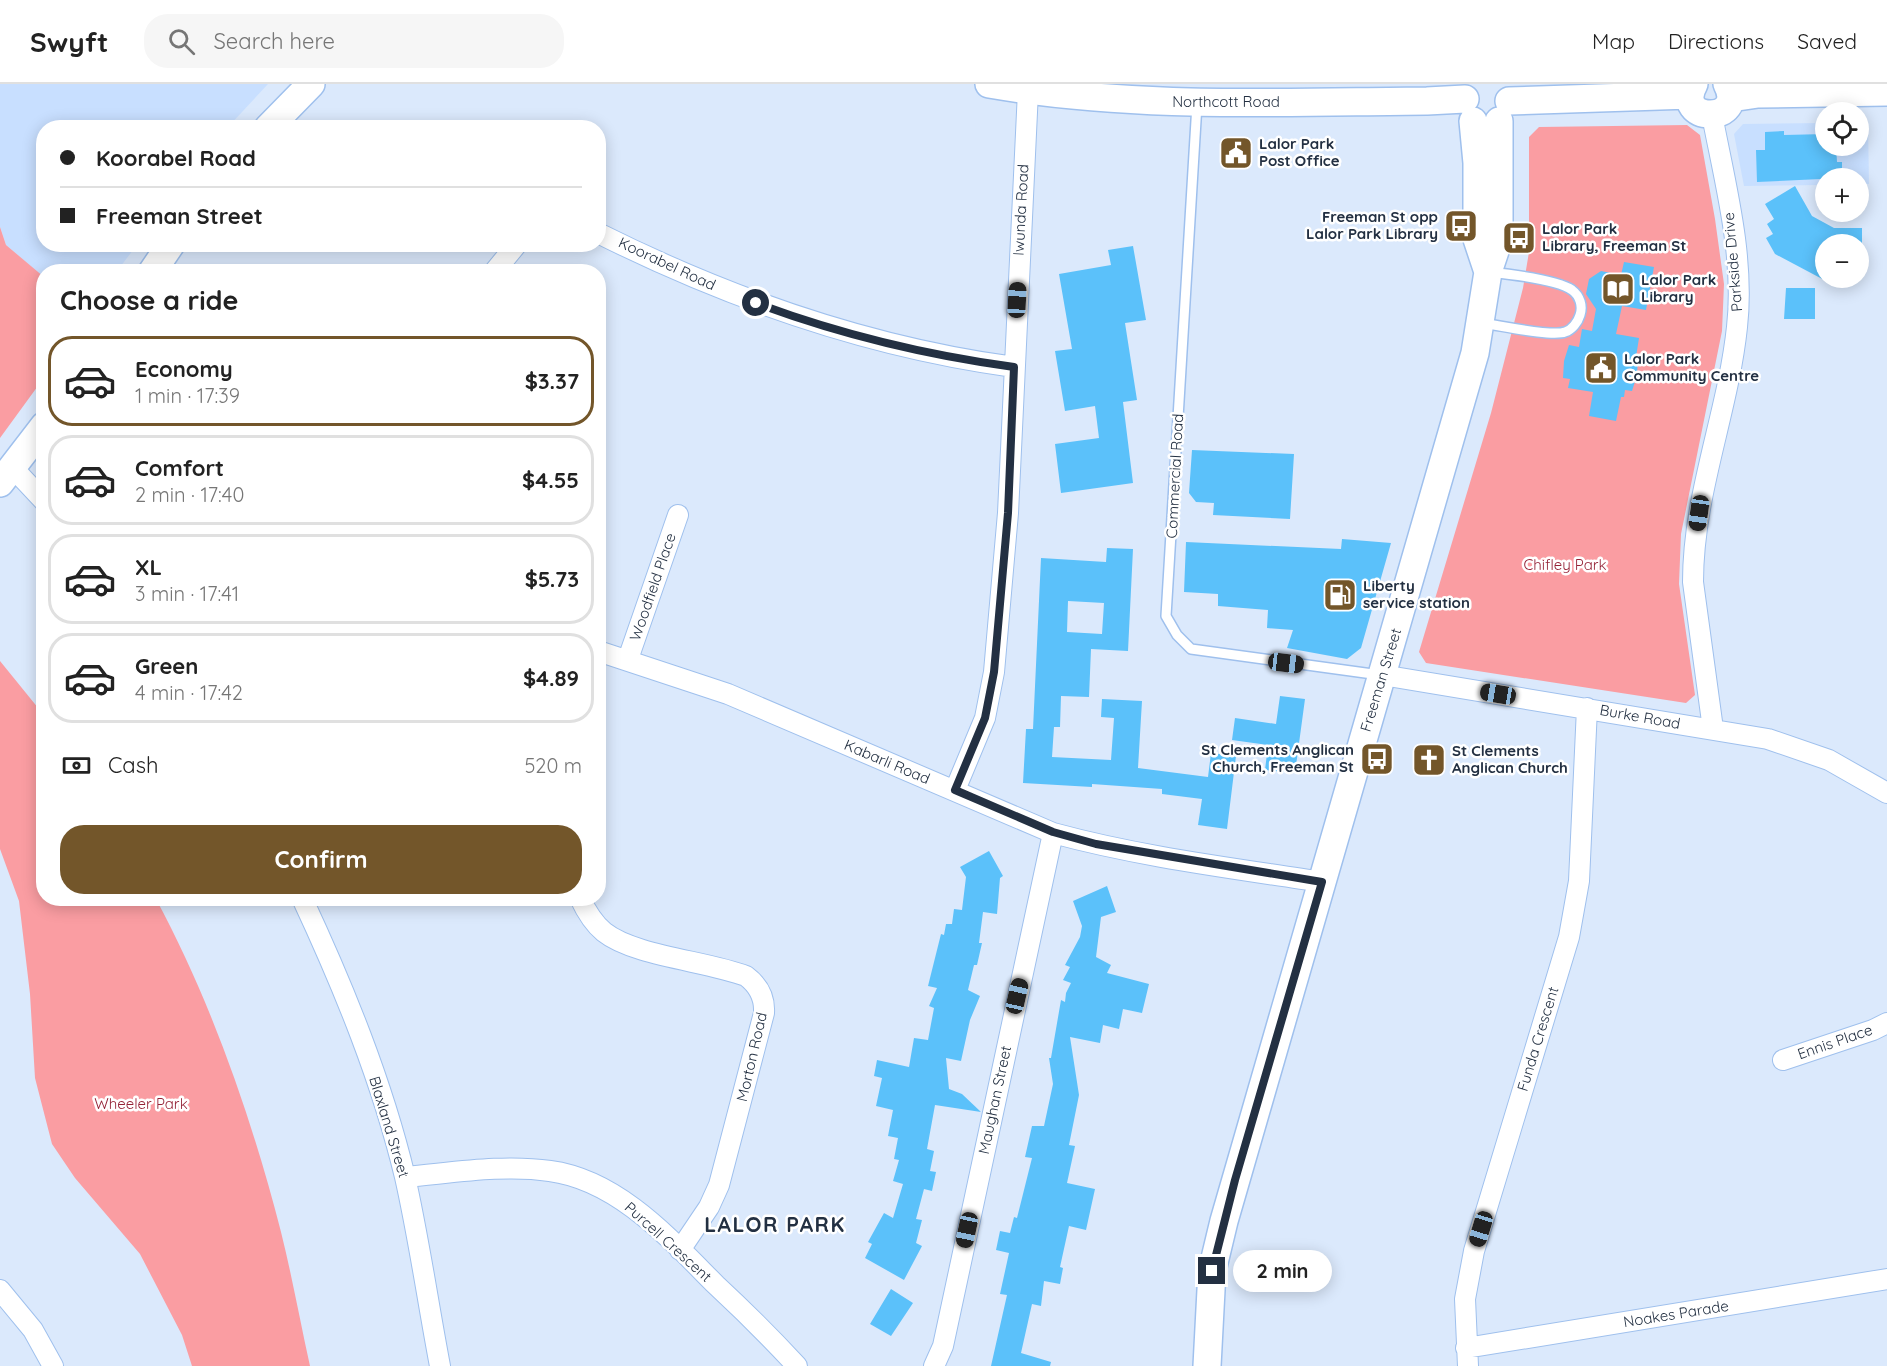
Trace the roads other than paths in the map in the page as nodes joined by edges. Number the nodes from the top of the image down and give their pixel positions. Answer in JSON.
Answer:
{"nodes":[{"id":1,"x":311,"y":84,"type":"edge"},
{"id":2,"x":989,"y":84,"type":"edge"},
{"id":3,"x":1692,"y":90,"type":"edge"},
{"id":4,"x":1028,"y":91,"type":"junction"},
{"id":5,"x":1887,"y":92,"type":"edge"},
{"id":6,"x":1723,"y":99,"type":"edge"},
{"id":7,"x":1471,"y":101,"type":"edge"},
{"id":8,"x":1197,"y":102,"type":"junction"},
{"id":9,"x":1502,"y":102,"type":"edge"},
{"id":10,"x":276,"y":120,"type":"edge"},
{"id":11,"x":606,"y":237,"type":"edge"},
{"id":12,"x":510,"y":252,"type":"edge"},
{"id":13,"x":501,"y":264,"type":"edge"},
{"id":14,"x":1488,"y":272,"type":"junction"},
{"id":15,"x":1481,"y":322,"type":"junction"},
{"id":16,"x":1014,"y":367,"type":"junction"},
{"id":17,"x":36,"y":437,"type":"edge"},
{"id":18,"x":6,"y":476,"type":"edge"},
{"id":19,"x":36,"y":496,"type":"edge"},
{"id":20,"x":678,"y":515,"type":"dead end"},
{"id":21,"x":606,"y":653,"type":"edge"},
{"id":22,"x":628,"y":659,"type":"junction"},
{"id":23,"x":1382,"y":675,"type":"junction"},
{"id":24,"x":1587,"y":708,"type":"junction"},
{"id":25,"x":1713,"y":729,"type":"junction"},
{"id":26,"x":1886,"y":787,"type":"edge"},
{"id":27,"x":955,"y":790,"type":"junction"},
{"id":28,"x":1053,"y":832,"type":"junction"},
{"id":29,"x":1322,"y":882,"type":"junction"},
{"id":30,"x":306,"y":906,"type":"edge"},
{"id":31,"x":584,"y":906,"type":"edge"},
{"id":32,"x":1887,"y":1023,"type":"edge"},
{"id":33,"x":1783,"y":1060,"type":"dead end"},
{"id":34,"x":405,"y":1177,"type":"junction"},
{"id":35,"x":680,"y":1250,"type":"junction"},
{"id":36,"x":1887,"y":1279,"type":"edge"},
{"id":37,"x":0,"y":1290,"type":"edge"},
{"id":38,"x":1467,"y":1357,"type":"edge"},
{"id":39,"x":786,"y":1362,"type":"edge"},
{"id":40,"x":53,"y":1366,"type":"edge"},
{"id":41,"x":440,"y":1366,"type":"edge"},
{"id":42,"x":934,"y":1366,"type":"edge"},
{"id":43,"x":1207,"y":1366,"type":"edge"}],
"edges":[{"from":1,"to":10,"type":"street"},
{"from":2,"to":4,"type":"street","name":"Northcott Road"},
{"from":3,"to":6,"type":"street"},
{"from":3,"to":9,"type":"street"},
{"from":4,"to":8,"type":"street","name":"Northcott Road"},
{"from":4,"to":16,"type":"street","name":"Iwunda Road"},
{"from":5,"to":6,"type":"street"},
{"from":6,"to":25,"type":"street","name":"Parkside Drive"},
{"from":7,"to":8,"type":"street","name":"Northcott Road"},
{"from":7,"to":9,"type":"street","name":"Northcott Road"},
{"from":7,"to":14,"type":"street","name":"Freeman Street"},
{"from":8,"to":23,"type":"lane","name":"Commercial Road"},
{"from":9,"to":14,"type":"street","name":"Freeman Street"},
{"from":11,"to":16,"type":"street","name":"Koorabel Road"},
{"from":12,"to":13,"type":"street"},
{"from":14,"to":15,"type":"street","name":"Freeman Street"},
{"from":14,"to":15,"type":"lane"},
{"from":15,"to":23,"type":"street","name":"Freeman Street"},
{"from":16,"to":27,"type":"street","name":"Iwunda Road"},
{"from":17,"to":18,"type":"street"},
{"from":18,"to":19,"type":"street"},
{"from":20,"to":22,"type":"street","name":"Woodfield Place"},
{"from":21,"to":22,"type":"street","name":"Kabarli Road"},
{"from":22,"to":27,"type":"street","name":"Kabarli Road"},
{"from":23,"to":24,"type":"street","name":"Burke Road"},
{"from":23,"to":29,"type":"street","name":"Freeman Street"},
{"from":24,"to":25,"type":"street","name":"Burke Road"},
{"from":24,"to":38,"type":"street","name":"Funda Crescent"},
{"from":25,"to":26,"type":"street","name":"Burke Road"},
{"from":27,"to":28,"type":"street","name":"Kabarli Road"},
{"from":28,"to":29,"type":"street","name":"Kabarli Road"},
{"from":28,"to":42,"type":"street","name":"Maughan Street"},
{"from":29,"to":43,"type":"street","name":"Freeman Street"},
{"from":30,"to":34,"type":"street","name":"Blaxland Street"},
{"from":31,"to":35,"type":"street","name":"Morton Road"},
{"from":32,"to":33,"type":"street","name":"Ennis Place"},
{"from":34,"to":35,"type":"street","name":"Purcell Crescent"},
{"from":34,"to":41,"type":"street","name":"Blaxland Street"},
{"from":35,"to":39,"type":"street","name":"Purcell Crescent"},
{"from":36,"to":38,"type":"street","name":"Noakes Parade"},
{"from":37,"to":40,"type":"street"}]}
